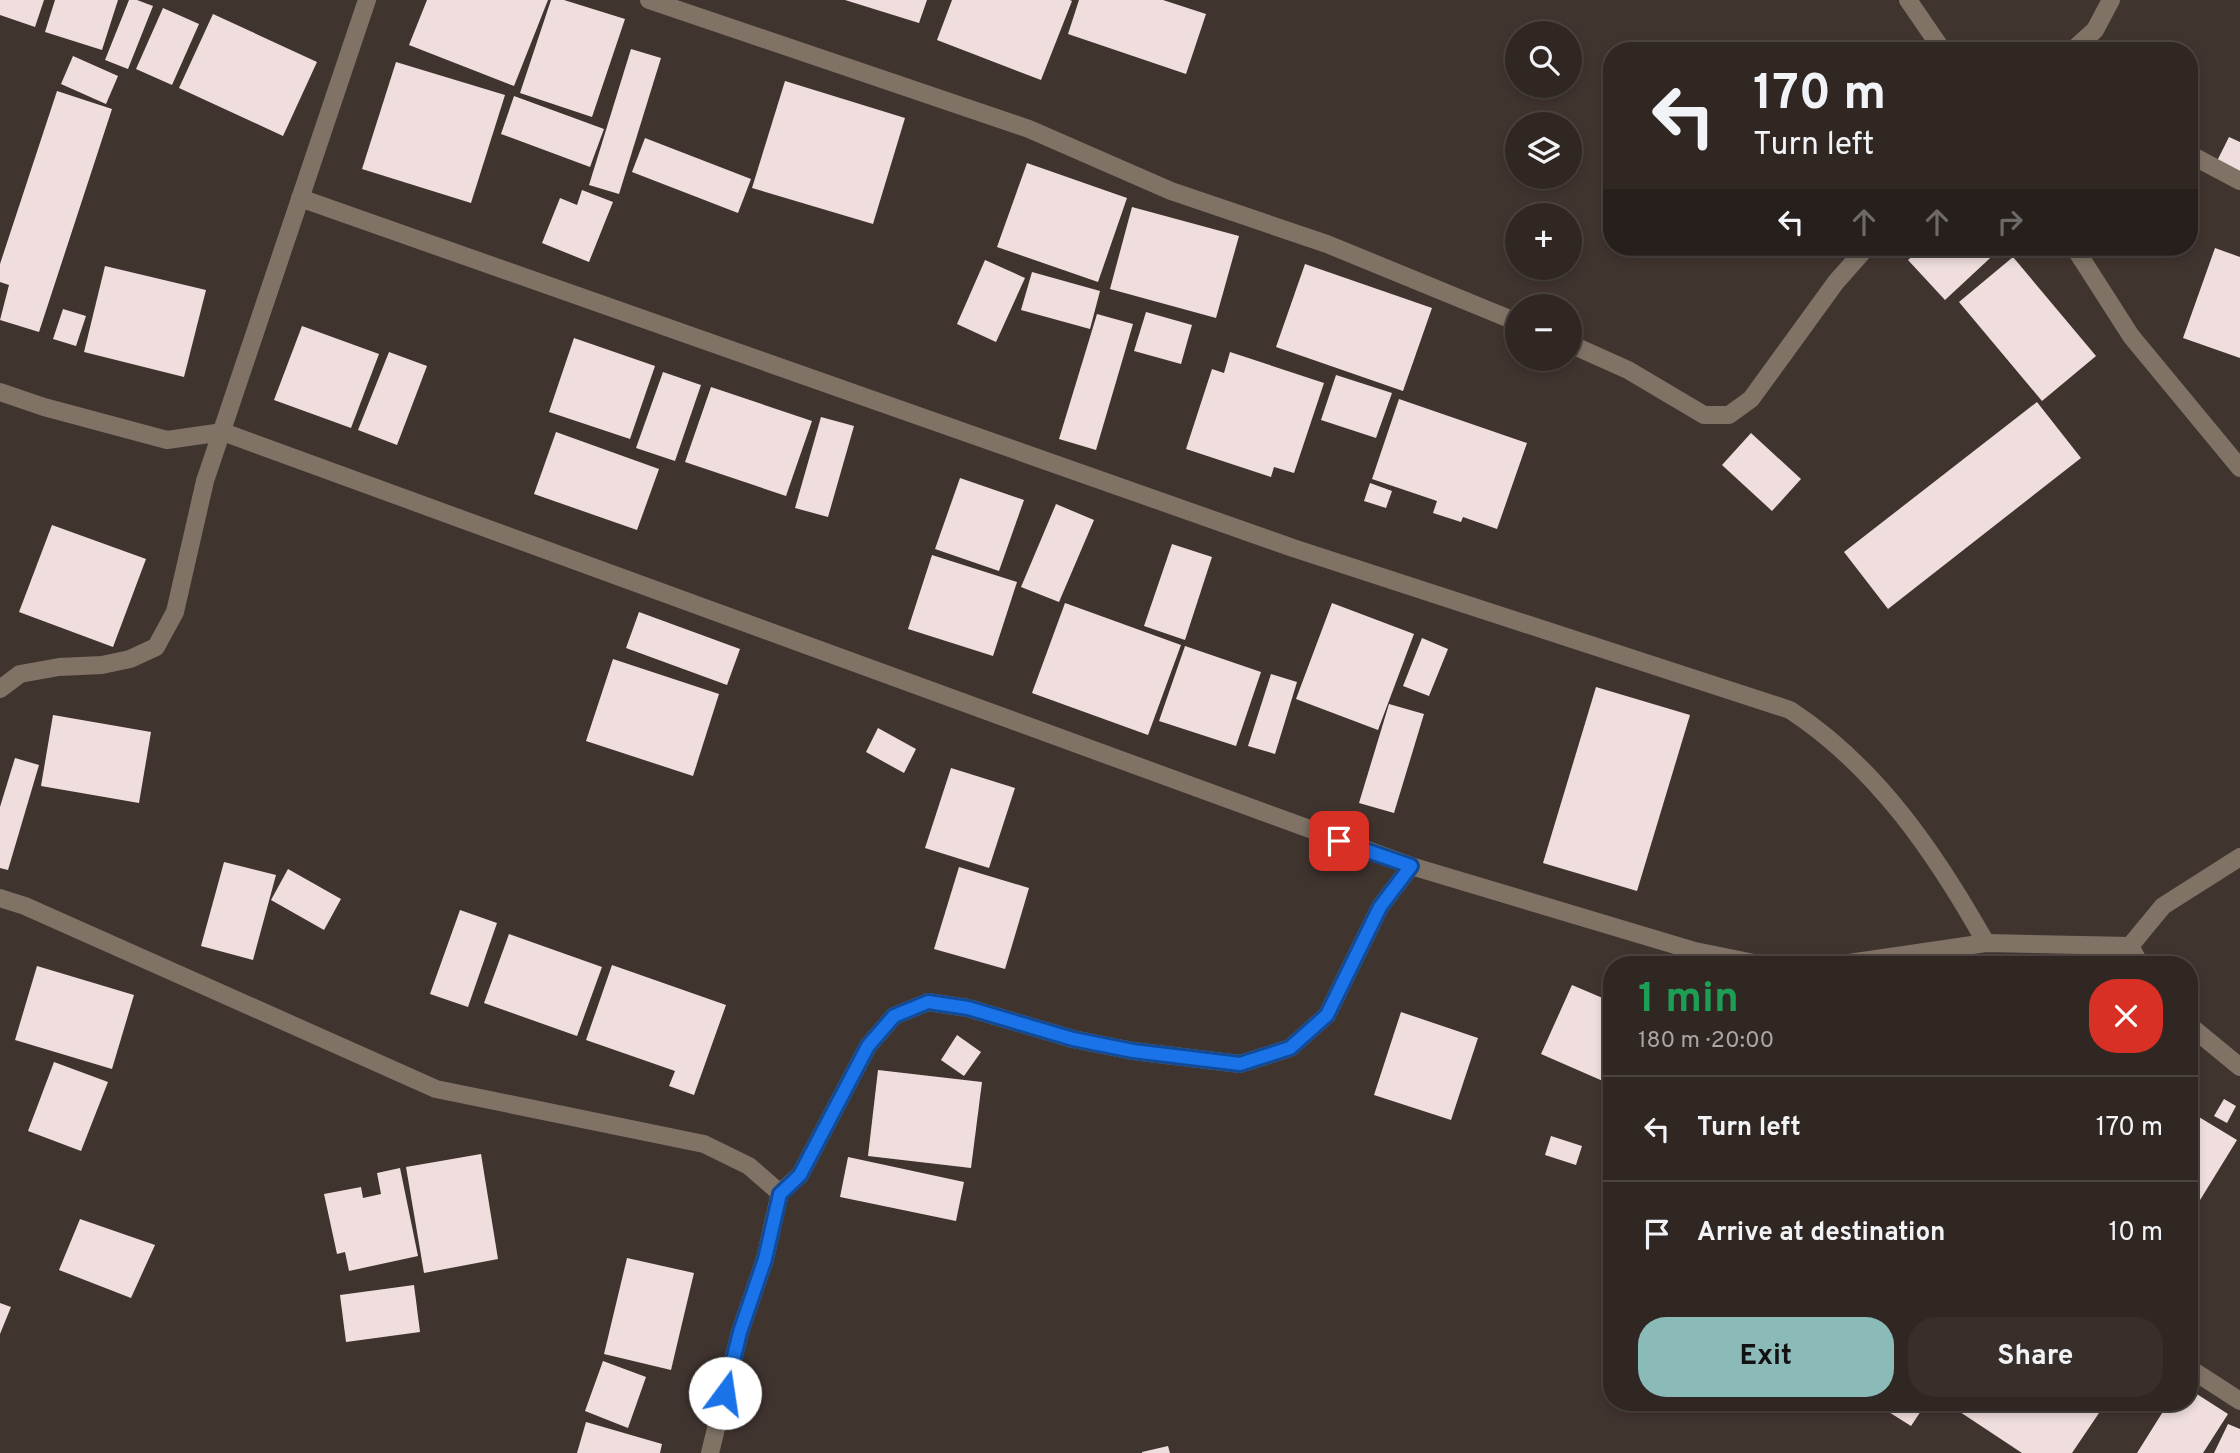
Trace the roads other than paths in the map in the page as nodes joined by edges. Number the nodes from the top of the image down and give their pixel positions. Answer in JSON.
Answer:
{"nodes":[{"id":1,"x":367,"y":0,"type":"edge"},
{"id":2,"x":649,"y":0,"type":"edge"},
{"id":3,"x":1908,"y":0,"type":"edge"},
{"id":4,"x":2111,"y":0,"type":"edge"},
{"id":5,"x":1937,"y":42,"type":"edge"},
{"id":6,"x":2082,"y":42,"type":"edge"},
{"id":7,"x":2198,"y":159,"type":"edge"},
{"id":8,"x":2240,"y":181,"type":"edge"},
{"id":9,"x":300,"y":198,"type":"junction"},
{"id":10,"x":1859,"y":256,"type":"edge"},
{"id":11,"x":2080,"y":256,"type":"edge"},
{"id":12,"x":1505,"y":317,"type":"edge"},
{"id":13,"x":1582,"y":349,"type":"edge"},
{"id":14,"x":0,"y":392,"type":"edge"},
{"id":15,"x":223,"y":432,"type":"junction"},
{"id":16,"x":2240,"y":468,"type":"edge"},
{"id":17,"x":0,"y":689,"type":"edge"},
{"id":18,"x":2240,"y":857,"type":"edge"},
{"id":19,"x":1411,"y":866,"type":"junction"},
{"id":20,"x":0,"y":898,"type":"edge"},
{"id":21,"x":1986,"y":943,"type":"junction"},
{"id":22,"x":2130,"y":946,"type":"junction"},
{"id":23,"x":1720,"y":956,"type":"edge"},
{"id":24,"x":1901,"y":956,"type":"edge"},
{"id":25,"x":2136,"y":956,"type":"edge"},
{"id":26,"x":2198,"y":1033,"type":"edge"},
{"id":27,"x":2240,"y":1067,"type":"edge"},
{"id":28,"x":780,"y":1194,"type":"junction"},
{"id":29,"x":2198,"y":1374,"type":"edge"},
{"id":30,"x":2240,"y":1401,"type":"edge"},
{"id":31,"x":710,"y":1453,"type":"edge"}],
"edges":[{"from":1,"to":9,"type":"street"},
{"from":2,"to":12,"type":"street"},
{"from":3,"to":5,"type":"street"},
{"from":4,"to":6,"type":"street"},
{"from":7,"to":8,"type":"street"},
{"from":9,"to":15,"type":"street"},
{"from":9,"to":21,"type":"street"},
{"from":10,"to":13,"type":"street"},
{"from":11,"to":16,"type":"street"},
{"from":14,"to":15,"type":"street"},
{"from":15,"to":17,"type":"street"},
{"from":15,"to":19,"type":"street"},
{"from":18,"to":22,"type":"street"},
{"from":19,"to":23,"type":"street"},
{"from":19,"to":28,"type":"street"},
{"from":20,"to":28,"type":"street"},
{"from":21,"to":22,"type":"street"},
{"from":21,"to":24,"type":"street"},
{"from":22,"to":25,"type":"street"},
{"from":26,"to":27,"type":"street"},
{"from":28,"to":31,"type":"street"},
{"from":29,"to":30,"type":"street"}]}
